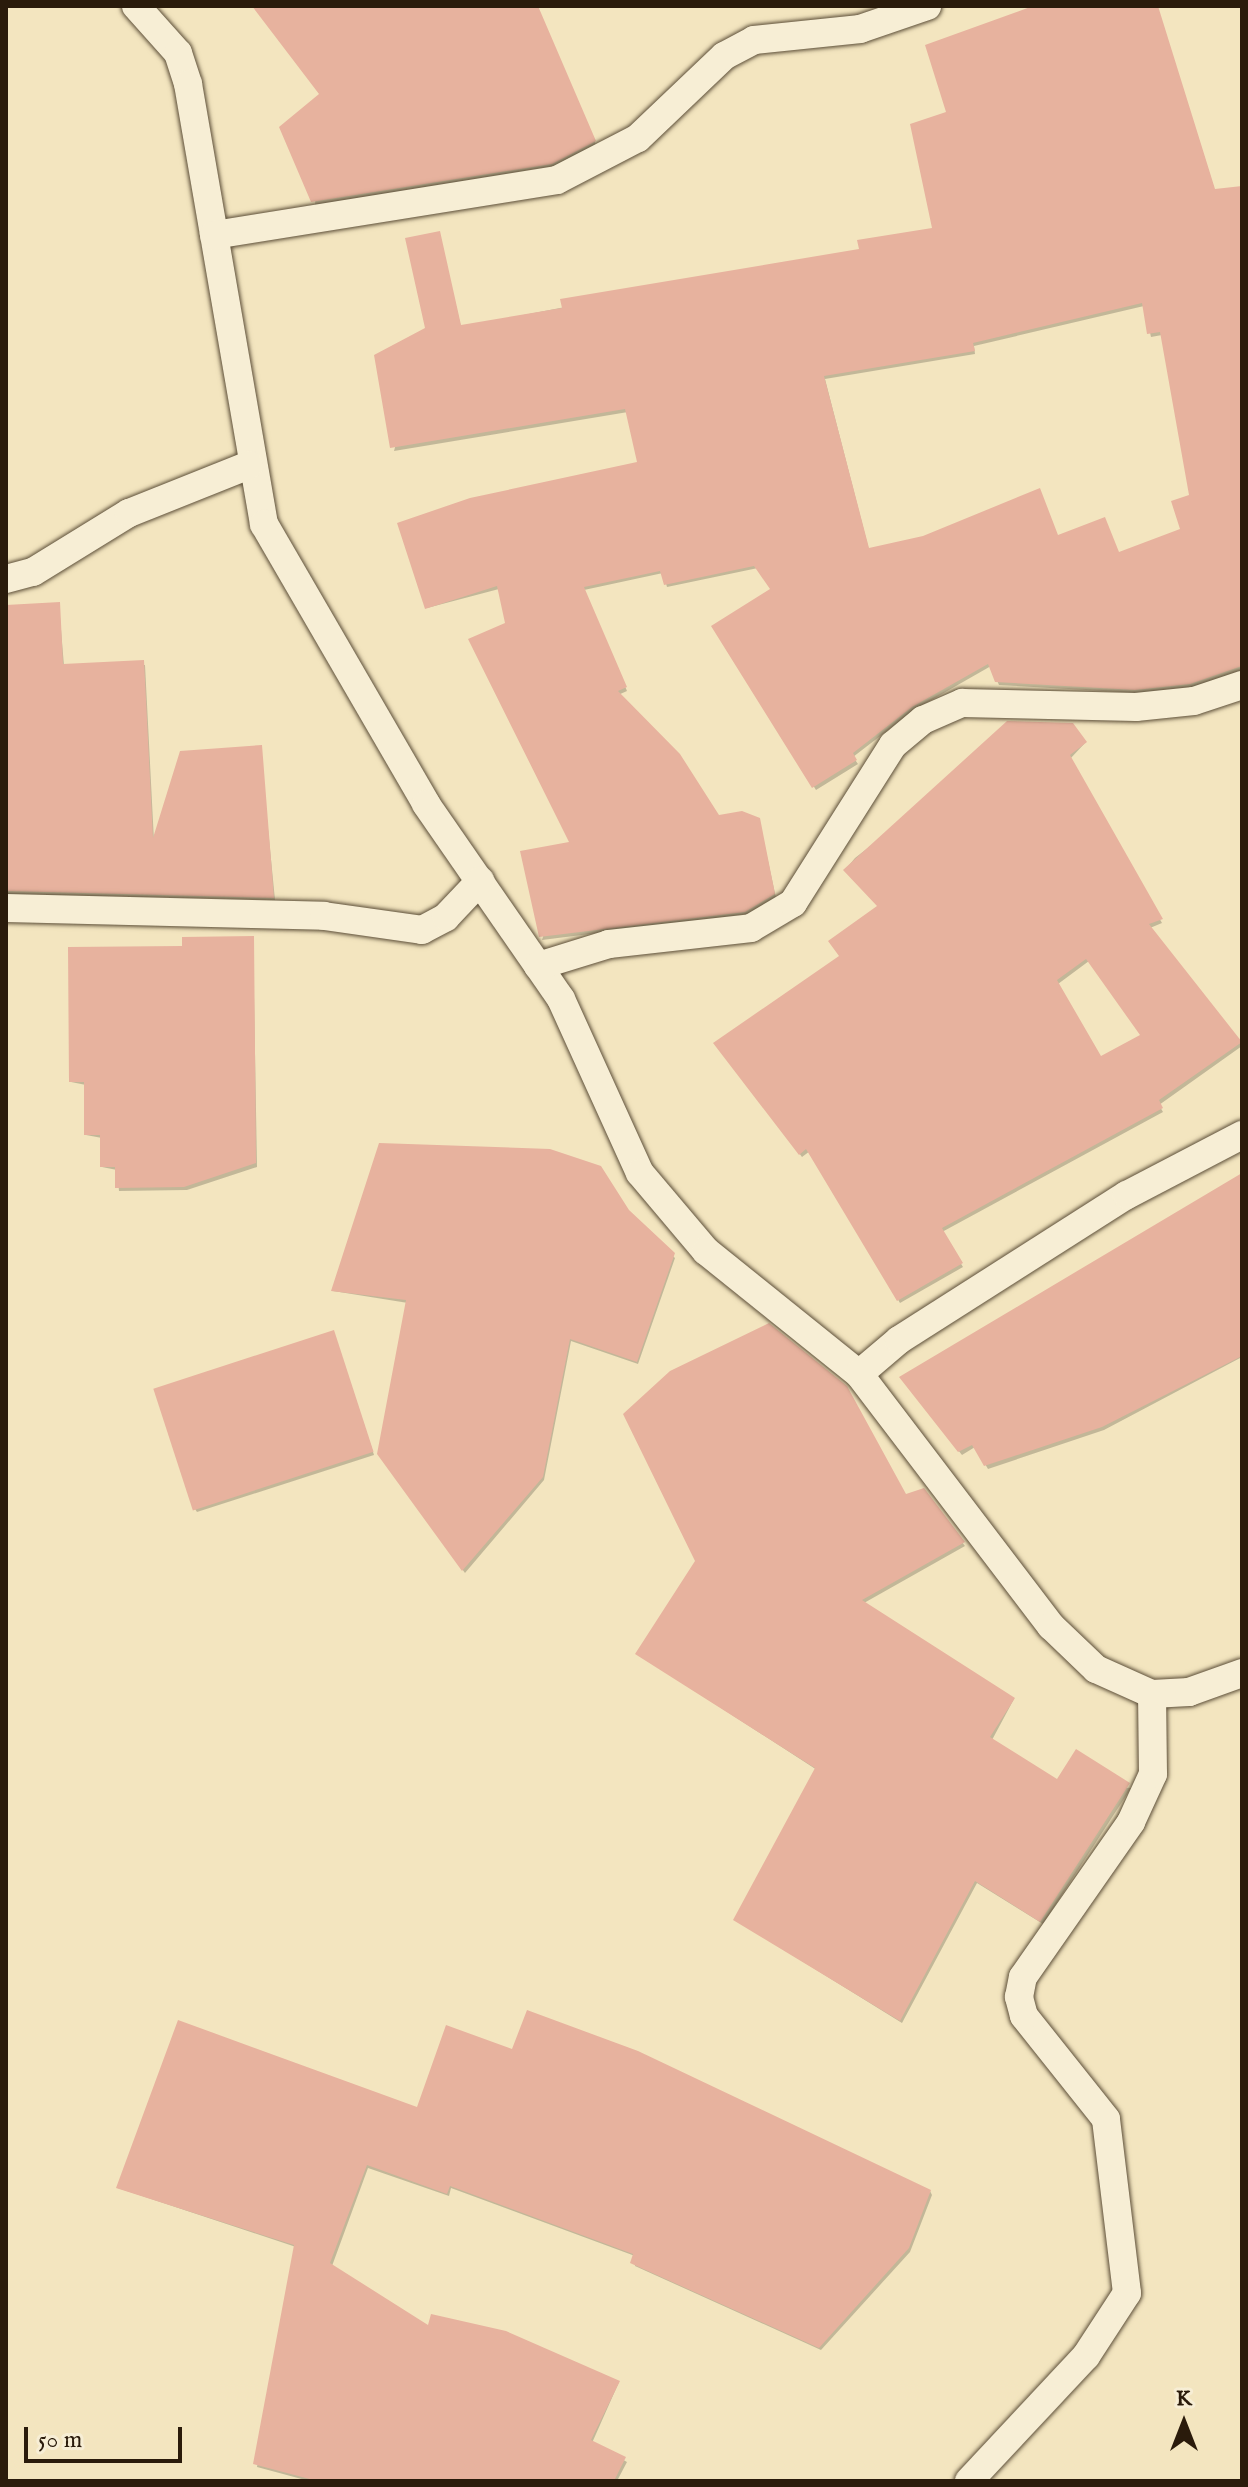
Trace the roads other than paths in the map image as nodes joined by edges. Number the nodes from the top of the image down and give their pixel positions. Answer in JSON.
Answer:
{"nodes":[{"id":1,"x":136,"y":6,"type":"edge"},
{"id":2,"x":927,"y":6,"type":"edge"},
{"id":3,"x":214,"y":235,"type":"junction"},
{"id":4,"x":249,"y":465,"type":"junction"},
{"id":5,"x":6,"y":579,"type":"edge"},
{"id":6,"x":1242,"y":685,"type":"edge"},
{"id":7,"x":480,"y":881,"type":"junction"},
{"id":8,"x":6,"y":908,"type":"edge"},
{"id":9,"x":538,"y":966,"type":"junction"},
{"id":10,"x":1242,"y":1135,"type":"edge"},
{"id":11,"x":859,"y":1374,"type":"junction"},
{"id":12,"x":1242,"y":1673,"type":"edge"},
{"id":13,"x":1152,"y":1694,"type":"junction"},
{"id":14,"x":969,"y":2481,"type":"edge"}],
"edges":[{"from":1,"to":3,"type":"street"},
{"from":2,"to":3,"type":"street"},
{"from":3,"to":4,"type":"street"},
{"from":4,"to":5,"type":"street"},
{"from":4,"to":7,"type":"street"},
{"from":6,"to":9,"type":"street"},
{"from":7,"to":8,"type":"street"},
{"from":7,"to":9,"type":"street"},
{"from":9,"to":11,"type":"street"},
{"from":10,"to":11,"type":"street"},
{"from":11,"to":13,"type":"street"},
{"from":12,"to":13,"type":"street"},
{"from":13,"to":14,"type":"street"}]}
